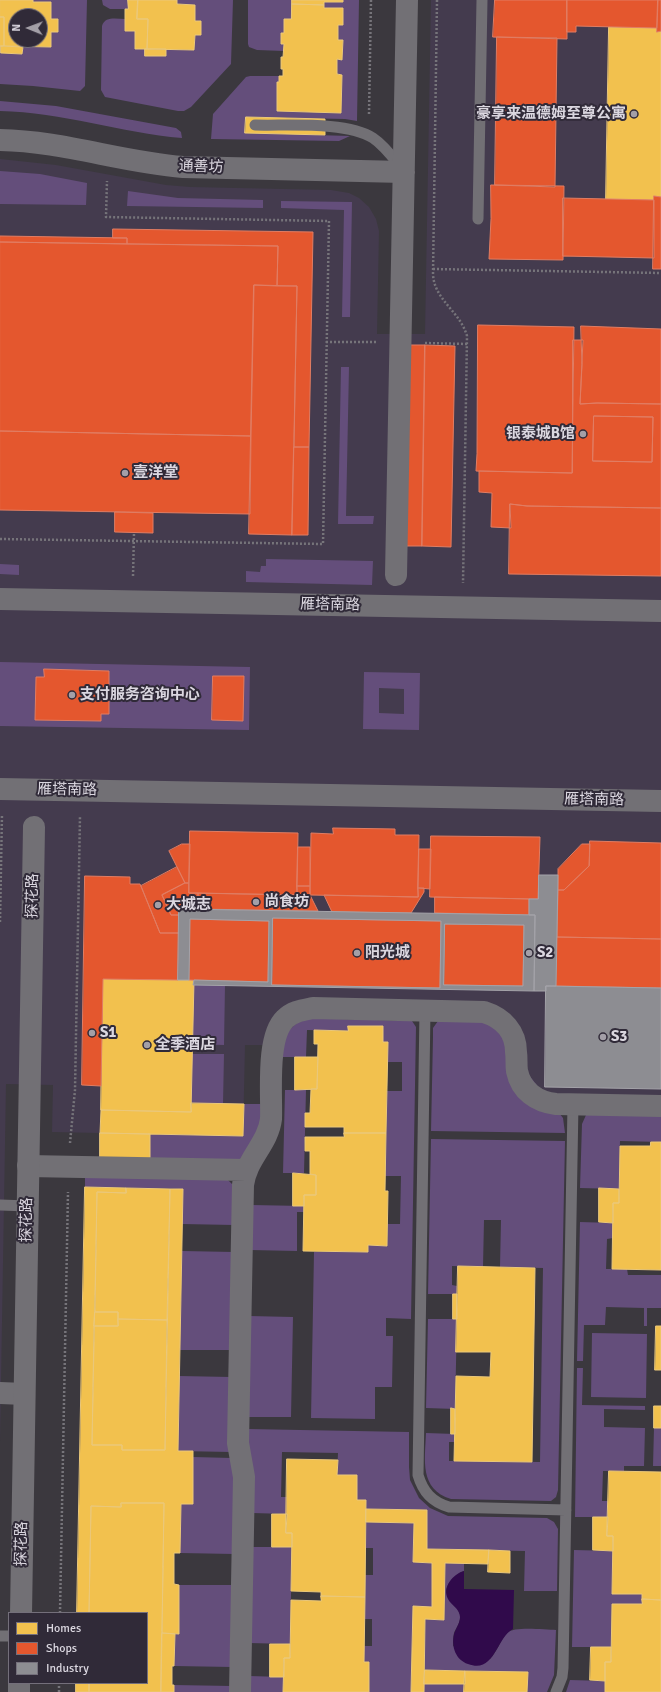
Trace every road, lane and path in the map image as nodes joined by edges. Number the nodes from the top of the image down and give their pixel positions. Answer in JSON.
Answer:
{"nodes":[{"id":1,"x":371,"y":0,"type":"edge"},
{"id":2,"x":407,"y":0,"type":"edge"},
{"id":3,"x":437,"y":0,"type":"edge"},
{"id":4,"x":482,"y":0,"type":"edge"},
{"id":5,"x":255,"y":125,"type":"dead end"},
{"id":6,"x":362,"y":132,"type":"junction"},
{"id":7,"x":0,"y":140,"type":"edge"},
{"id":8,"x":404,"y":172,"type":"junction"},
{"id":9,"x":107,"y":181,"type":"dead end"},
{"id":10,"x":478,"y":219,"type":"dead end"},
{"id":11,"x":433,"y":269,"type":"junction"},
{"id":12,"x":661,"y":273,"type":"edge"},
{"id":13,"x":134,"y":533,"type":"dead end"},
{"id":14,"x":0,"y":538,"type":"edge"},
{"id":15,"x":133,"y":541,"type":"junction"},
{"id":16,"x":396,"y":575,"type":"dead end"},
{"id":17,"x":0,"y":599,"type":"edge"},
{"id":18,"x":132,"y":601,"type":"junction"},
{"id":19,"x":462,"y":607,"type":"junction"},
{"id":20,"x":661,"y":611,"type":"edge"},
{"id":21,"x":1,"y":789,"type":"edge"},
{"id":22,"x":81,"y":791,"type":"junction"},
{"id":23,"x":661,"y":801,"type":"edge"},
{"id":24,"x":34,"y":827,"type":"dead end"},
{"id":25,"x":0,"y":922,"type":"edge"},
{"id":26,"x":425,"y":1010,"type":"junction"},
{"id":27,"x":573,"y":1104,"type":"junction"},
{"id":28,"x":661,"y":1106,"type":"edge"},
{"id":29,"x":28,"y":1166,"type":"junction"},
{"id":30,"x":68,"y":1167,"type":"junction"},
{"id":31,"x":246,"y":1170,"type":"junction"},
{"id":32,"x":0,"y":1205,"type":"edge"},
{"id":33,"x":28,"y":1206,"type":"junction"},
{"id":34,"x":0,"y":1393,"type":"edge"},
{"id":35,"x":24,"y":1394,"type":"junction"},
{"id":36,"x":566,"y":1510,"type":"junction"},
{"id":37,"x":20,"y":1612,"type":"edge"},
{"id":38,"x":60,"y":1612,"type":"edge"},
{"id":39,"x":240,"y":1692,"type":"edge"},
{"id":40,"x":556,"y":1692,"type":"edge"}],
"edges":[{"from":1,"to":6,"type":"path"},
{"from":2,"to":8,"type":"street"},
{"from":3,"to":11,"type":"path"},
{"from":4,"to":10,"type":"lane"},
{"from":5,"to":6,"type":"lane"},
{"from":6,"to":8,"type":"lane"},
{"from":7,"to":8,"type":"street","name":"通善坊"},
{"from":8,"to":16,"type":"street"},
{"from":9,"to":15,"type":"path"},
{"from":11,"to":12,"type":"path"},
{"from":11,"to":19,"type":"path"},
{"from":13,"to":15,"type":"path"},
{"from":14,"to":15,"type":"path"},
{"from":15,"to":18,"type":"path"},
{"from":17,"to":18,"type":"street","name":"雁塔南路"},
{"from":18,"to":19,"type":"street","name":"雁塔南路"},
{"from":19,"to":20,"type":"street","name":"雁塔南路"},
{"from":21,"to":22,"type":"street","name":"雁塔南路"},
{"from":21,"to":25,"type":"path"},
{"from":22,"to":23,"type":"street","name":"雁塔南路"},
{"from":22,"to":30,"type":"path"},
{"from":24,"to":29,"type":"street","name":"探花路"},
{"from":26,"to":27,"type":"street"},
{"from":26,"to":31,"type":"street"},
{"from":26,"to":36,"type":"lane"},
{"from":27,"to":28,"type":"street"},
{"from":27,"to":36,"type":"lane"},
{"from":29,"to":30,"type":"street"},
{"from":29,"to":33,"type":"street","name":"探花路"},
{"from":30,"to":31,"type":"street"},
{"from":30,"to":38,"type":"path"},
{"from":31,"to":39,"type":"street"},
{"from":32,"to":33,"type":"lane"},
{"from":33,"to":35,"type":"street","name":"探花路"},
{"from":34,"to":35,"type":"street"},
{"from":35,"to":37,"type":"street","name":"探花路"},
{"from":36,"to":40,"type":"lane"}]}
